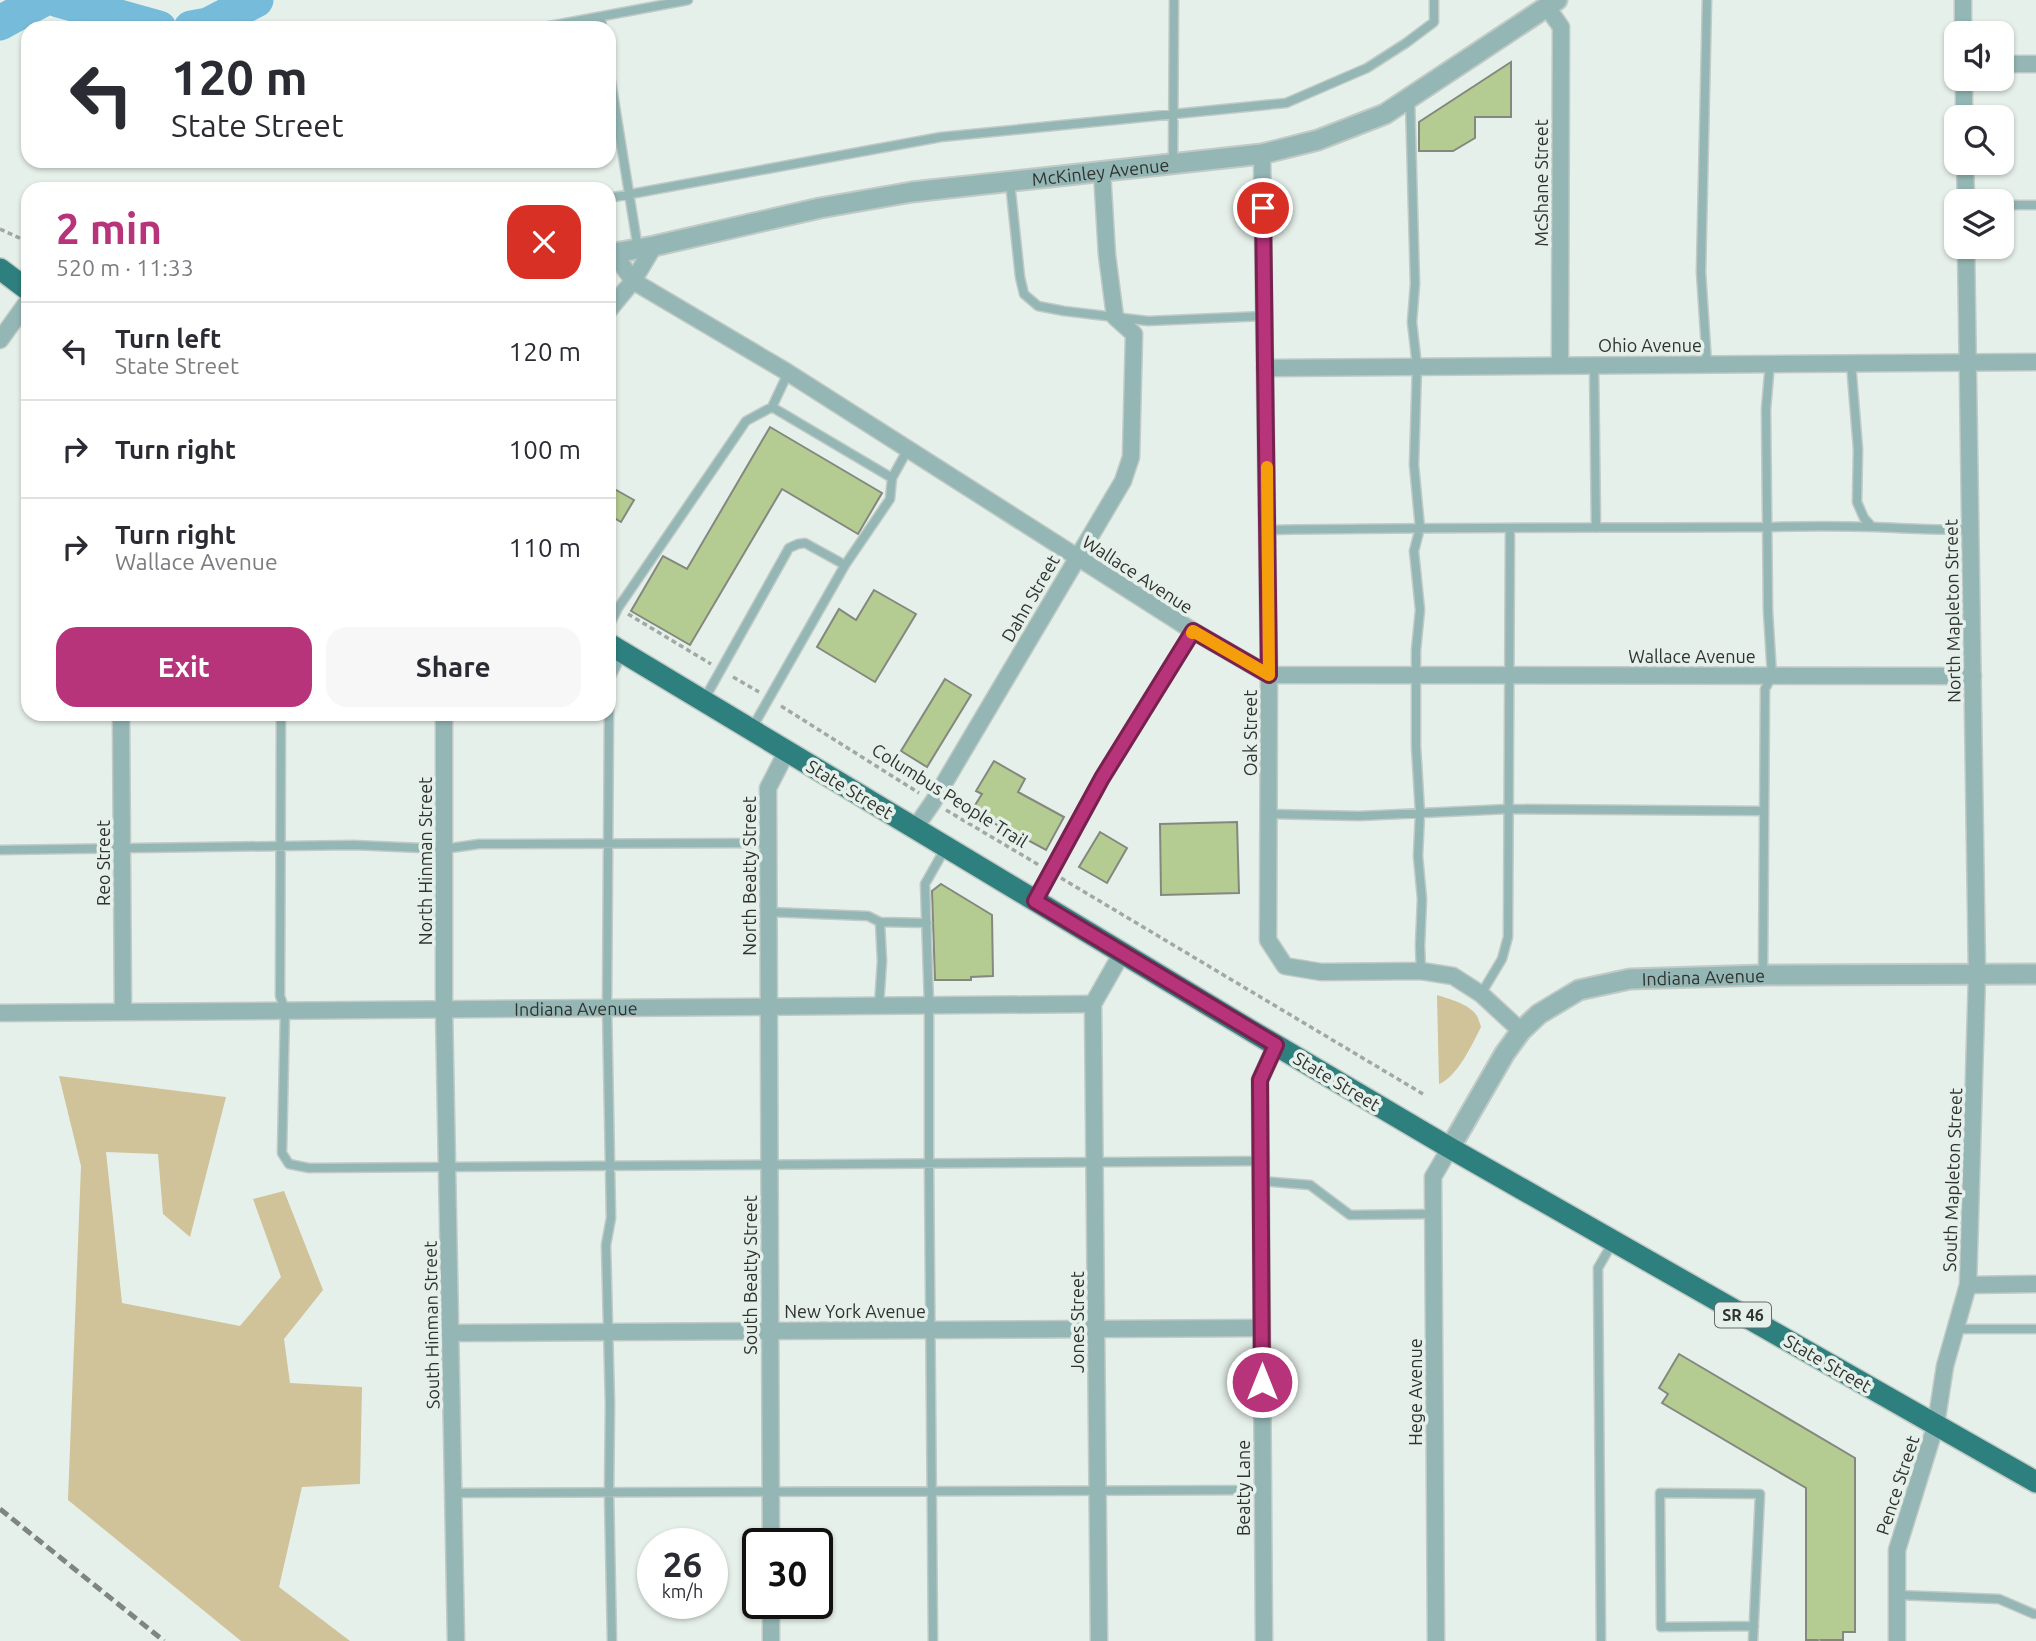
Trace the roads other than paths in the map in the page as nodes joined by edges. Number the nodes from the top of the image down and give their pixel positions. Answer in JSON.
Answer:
{"nodes":[{"id":1,"x":688,"y":0,"type":"edge"},
{"id":2,"x":1174,"y":0,"type":"edge"},
{"id":3,"x":1434,"y":0,"type":"edge"},
{"id":4,"x":1707,"y":0,"type":"edge"},
{"id":5,"x":1963,"y":0,"type":"edge"},
{"id":6,"x":1552,"y":3,"type":"edge"},
{"id":7,"x":601,"y":17,"type":"junction"},
{"id":8,"x":578,"y":21,"type":"edge"},
{"id":9,"x":602,"y":21,"type":"edge"},
{"id":10,"x":1963,"y":21,"type":"edge"},
{"id":11,"x":2014,"y":64,"type":"edge"},
{"id":12,"x":2036,"y":64,"type":"edge"},
{"id":13,"x":1410,"y":98,"type":"junction"},
{"id":14,"x":616,"y":113,"type":"edge"},
{"id":15,"x":1173,"y":113,"type":"junction"},
{"id":16,"x":1262,"y":154,"type":"junction"},
{"id":17,"x":1173,"y":164,"type":"junction"},
{"id":18,"x":1102,"y":172,"type":"junction"},
{"id":19,"x":1010,"y":182,"type":"junction"},
{"id":20,"x":629,"y":194,"type":"junction"},
{"id":21,"x":616,"y":197,"type":"edge"},
{"id":22,"x":2014,"y":205,"type":"edge"},
{"id":23,"x":2036,"y":205,"type":"edge"},
{"id":24,"x":646,"y":247,"type":"junction"},
{"id":25,"x":616,"y":252,"type":"edge"},
{"id":26,"x":616,"y":258,"type":"edge"},
{"id":27,"x":1966,"y":259,"type":"edge"},
{"id":28,"x":0,"y":269,"type":"edge"},
{"id":29,"x":634,"y":281,"type":"junction"},
{"id":30,"x":21,"y":285,"type":"edge"},
{"id":31,"x":616,"y":302,"type":"edge"},
{"id":32,"x":21,"y":311,"type":"edge"},
{"id":33,"x":1264,"y":316,"type":"junction"},
{"id":34,"x":1115,"y":317,"type":"junction"},
{"id":35,"x":0,"y":340,"type":"edge"},
{"id":36,"x":1968,"y":362,"type":"junction"},
{"id":37,"x":2036,"y":362,"type":"edge"},
{"id":38,"x":1770,"y":363,"type":"junction"},
{"id":39,"x":1851,"y":363,"type":"junction"},
{"id":40,"x":1707,"y":364,"type":"junction"},
{"id":41,"x":1560,"y":365,"type":"junction"},
{"id":42,"x":1594,"y":365,"type":"junction"},
{"id":43,"x":1417,"y":366,"type":"junction"},
{"id":44,"x":1265,"y":368,"type":"junction"},
{"id":45,"x":788,"y":373,"type":"junction"},
{"id":46,"x":772,"y":407,"type":"junction"},
{"id":47,"x":908,"y":449,"type":"junction"},
{"id":48,"x":892,"y":478,"type":"junction"},
{"id":49,"x":1768,"y":527,"type":"junction"},
{"id":50,"x":1872,"y":527,"type":"junction"},
{"id":51,"x":1420,"y":528,"type":"junction"},
{"id":52,"x":1596,"y":528,"type":"junction"},
{"id":53,"x":1510,"y":529,"type":"junction"},
{"id":54,"x":1970,"y":529,"type":"junction"},
{"id":55,"x":1267,"y":530,"type":"junction"},
{"id":56,"x":1076,"y":558,"type":"junction"},
{"id":57,"x":845,"y":565,"type":"junction"},
{"id":58,"x":616,"y":612,"type":"edge"},
{"id":59,"x":1193,"y":631,"type":"junction"},
{"id":60,"x":616,"y":648,"type":"edge"},
{"id":61,"x":1269,"y":675,"type":"junction"},
{"id":62,"x":1416,"y":675,"type":"junction"},
{"id":63,"x":1510,"y":675,"type":"junction"},
{"id":64,"x":1772,"y":676,"type":"junction"},
{"id":65,"x":1973,"y":676,"type":"junction"},
{"id":66,"x":703,"y":701,"type":"junction"},
{"id":67,"x":121,"y":721,"type":"edge"},
{"id":68,"x":281,"y":721,"type":"edge"},
{"id":69,"x":444,"y":721,"type":"edge"},
{"id":70,"x":609,"y":721,"type":"edge"},
{"id":71,"x":751,"y":730,"type":"junction"},
{"id":72,"x":787,"y":751,"type":"junction"},
{"id":73,"x":1508,"y":809,"type":"junction"},
{"id":74,"x":1764,"y":811,"type":"junction"},
{"id":75,"x":1420,"y":813,"type":"junction"},
{"id":76,"x":1269,"y":814,"type":"junction"},
{"id":77,"x":915,"y":828,"type":"junction"},
{"id":78,"x":608,"y":844,"type":"junction"},
{"id":79,"x":768,"y":844,"type":"junction"},
{"id":80,"x":281,"y":846,"type":"junction"},
{"id":81,"x":946,"y":847,"type":"junction"},
{"id":82,"x":122,"y":849,"type":"junction"},
{"id":83,"x":444,"y":849,"type":"junction"},
{"id":84,"x":0,"y":850,"type":"edge"},
{"id":85,"x":1035,"y":901,"type":"junction"},
{"id":86,"x":768,"y":912,"type":"junction"},
{"id":87,"x":880,"y":922,"type":"junction"},
{"id":88,"x":927,"y":923,"type":"junction"},
{"id":89,"x":1122,"y":953,"type":"junction"},
{"id":90,"x":1421,"y":971,"type":"junction"},
{"id":91,"x":1977,"y":974,"type":"junction"},
{"id":92,"x":2036,"y":974,"type":"edge"},
{"id":93,"x":1763,"y":975,"type":"junction"},
{"id":94,"x":1481,"y":994,"type":"junction"},
{"id":95,"x":1093,"y":1004,"type":"junction"},
{"id":96,"x":879,"y":1005,"type":"junction"},
{"id":97,"x":929,"y":1005,"type":"junction"},
{"id":98,"x":768,"y":1006,"type":"junction"},
{"id":99,"x":607,"y":1007,"type":"junction"},
{"id":100,"x":444,"y":1009,"type":"junction"},
{"id":101,"x":285,"y":1010,"type":"junction"},
{"id":102,"x":123,"y":1012,"type":"junction"},
{"id":103,"x":0,"y":1013,"type":"edge"},
{"id":104,"x":1521,"y":1031,"type":"junction"},
{"id":105,"x":1276,"y":1045,"type":"junction"},
{"id":106,"x":1450,"y":1147,"type":"junction"},
{"id":107,"x":1261,"y":1161,"type":"junction"},
{"id":108,"x":1094,"y":1162,"type":"junction"},
{"id":109,"x":929,"y":1164,"type":"junction"},
{"id":110,"x":769,"y":1166,"type":"junction"},
{"id":111,"x":609,"y":1167,"type":"junction"},
{"id":112,"x":447,"y":1168,"type":"junction"},
{"id":113,"x":1261,"y":1181,"type":"junction"},
{"id":114,"x":1433,"y":1214,"type":"junction"},
{"id":115,"x":1613,"y":1241,"type":"junction"},
{"id":116,"x":2036,"y":1284,"type":"edge"},
{"id":117,"x":1968,"y":1285,"type":"junction"},
{"id":118,"x":1261,"y":1328,"type":"junction"},
{"id":119,"x":1096,"y":1329,"type":"junction"},
{"id":120,"x":1955,"y":1329,"type":"junction"},
{"id":121,"x":2036,"y":1329,"type":"edge"},
{"id":122,"x":930,"y":1330,"type":"junction"},
{"id":123,"x":770,"y":1331,"type":"junction"},
{"id":124,"x":608,"y":1332,"type":"junction"},
{"id":125,"x":450,"y":1333,"type":"junction"},
{"id":126,"x":1936,"y":1424,"type":"junction"},
{"id":127,"x":2036,"y":1482,"type":"edge"},
{"id":128,"x":1263,"y":1490,"type":"junction"},
{"id":129,"x":931,"y":1491,"type":"junction"},
{"id":130,"x":1097,"y":1491,"type":"junction"},
{"id":131,"x":771,"y":1492,"type":"junction"},
{"id":132,"x":453,"y":1493,"type":"junction"},
{"id":133,"x":609,"y":1493,"type":"junction"},
{"id":134,"x":771,"y":1528,"type":"edge"},
{"id":135,"x":1897,"y":1595,"type":"junction"},
{"id":136,"x":2034,"y":1614,"type":"dead end"},
{"id":137,"x":771,"y":1619,"type":"edge"},
{"id":138,"x":1754,"y":1626,"type":"junction"},
{"id":139,"x":456,"y":1641,"type":"edge"},
{"id":140,"x":612,"y":1641,"type":"edge"},
{"id":141,"x":771,"y":1641,"type":"edge"},
{"id":142,"x":933,"y":1641,"type":"edge"},
{"id":143,"x":1098,"y":1641,"type":"edge"},
{"id":144,"x":1264,"y":1641,"type":"edge"},
{"id":145,"x":1436,"y":1641,"type":"edge"},
{"id":146,"x":1601,"y":1641,"type":"edge"},
{"id":147,"x":1754,"y":1641,"type":"edge"},
{"id":148,"x":1897,"y":1641,"type":"edge"}],
"edges":[{"from":1,"to":7,"type":"lane"},
{"from":2,"to":15,"type":"lane"},
{"from":3,"to":15,"type":"lane"},
{"from":4,"to":40,"type":"lane"},
{"from":5,"to":10,"type":"street"},
{"from":6,"to":13,"type":"street","name":"McKinley Avenue"},
{"from":6,"to":41,"type":"street","name":"McShane Street"},
{"from":7,"to":8,"type":"lane"},
{"from":7,"to":9,"type":"lane"},
{"from":11,"to":12,"type":"street"},
{"from":13,"to":16,"type":"street","name":"McKinley Avenue"},
{"from":13,"to":43,"type":"lane"},
{"from":14,"to":20,"type":"lane"},
{"from":15,"to":17,"type":"lane"},
{"from":15,"to":20,"type":"lane"},
{"from":16,"to":17,"type":"street","name":"McKinley Avenue"},
{"from":16,"to":33,"type":"street","name":"Oak Street"},
{"from":17,"to":18,"type":"street","name":"McKinley Avenue"},
{"from":18,"to":19,"type":"street","name":"McKinley Avenue"},
{"from":18,"to":34,"type":"street","name":"Dahn Street"},
{"from":19,"to":24,"type":"street","name":"McKinley Avenue"},
{"from":19,"to":34,"type":"lane"},
{"from":20,"to":21,"type":"lane"},
{"from":20,"to":24,"type":"lane"},
{"from":22,"to":23,"type":"lane"},
{"from":24,"to":25,"type":"street","name":"McKinley Avenue"},
{"from":24,"to":29,"type":"street"},
{"from":26,"to":29,"type":"street","name":"Wallace Avenue"},
{"from":27,"to":36,"type":"street","name":"North Mapleton Street"},
{"from":28,"to":30,"type":"highway"},
{"from":29,"to":31,"type":"street"},
{"from":29,"to":45,"type":"street","name":"Wallace Avenue"},
{"from":32,"to":35,"type":"street"},
{"from":33,"to":34,"type":"lane"},
{"from":33,"to":44,"type":"street","name":"Oak Street"},
{"from":34,"to":56,"type":"street","name":"Dahn Street"},
{"from":36,"to":37,"type":"street","name":"Ohio Avenue"},
{"from":36,"to":39,"type":"street","name":"Ohio Avenue"},
{"from":36,"to":54,"type":"street","name":"North Mapleton Street"},
{"from":38,"to":39,"type":"street","name":"Ohio Avenue"},
{"from":38,"to":40,"type":"street","name":"Ohio Avenue"},
{"from":38,"to":49,"type":"lane"},
{"from":39,"to":50,"type":"lane"},
{"from":40,"to":42,"type":"street","name":"Ohio Avenue"},
{"from":41,"to":42,"type":"street","name":"Ohio Avenue"},
{"from":41,"to":43,"type":"street","name":"Ohio Avenue"},
{"from":42,"to":52,"type":"lane"},
{"from":43,"to":44,"type":"street","name":"Ohio Avenue"},
{"from":43,"to":51,"type":"lane"},
{"from":44,"to":55,"type":"street","name":"Oak Street"},
{"from":45,"to":46,"type":"lane"},
{"from":45,"to":47,"type":"street","name":"Wallace Avenue"},
{"from":46,"to":48,"type":"lane"},
{"from":46,"to":58,"type":"lane"},
{"from":47,"to":48,"type":"lane"},
{"from":47,"to":56,"type":"street","name":"Wallace Avenue"},
{"from":48,"to":57,"type":"lane"},
{"from":49,"to":50,"type":"lane"},
{"from":49,"to":52,"type":"lane"},
{"from":49,"to":64,"type":"lane"},
{"from":50,"to":54,"type":"lane"},
{"from":51,"to":53,"type":"lane"},
{"from":51,"to":55,"type":"lane"},
{"from":51,"to":62,"type":"lane"},
{"from":52,"to":53,"type":"lane"},
{"from":53,"to":63,"type":"lane"},
{"from":54,"to":65,"type":"street","name":"North Mapleton Street"},
{"from":55,"to":61,"type":"street","name":"Oak Street"},
{"from":56,"to":59,"type":"street","name":"Wallace Avenue"},
{"from":56,"to":77,"type":"street","name":"Dahn Street"},
{"from":57,"to":66,"type":"lane"},
{"from":57,"to":71,"type":"lane"},
{"from":59,"to":61,"type":"street","name":"Wallace Avenue"},
{"from":59,"to":85,"type":"lane"},
{"from":60,"to":66,"type":"highway","name":"State Street","number":"SR 46"},
{"from":61,"to":62,"type":"street","name":"Wallace Avenue"},
{"from":61,"to":76,"type":"street","name":"Oak Street"},
{"from":62,"to":63,"type":"street","name":"Wallace Avenue"},
{"from":62,"to":75,"type":"lane"},
{"from":63,"to":64,"type":"street","name":"Wallace Avenue"},
{"from":63,"to":73,"type":"lane"},
{"from":64,"to":65,"type":"street","name":"Wallace Avenue"},
{"from":64,"to":74,"type":"lane"},
{"from":65,"to":91,"type":"street","name":"North Mapleton Street"},
{"from":66,"to":71,"type":"highway","name":"State Street","number":"SR 46"},
{"from":67,"to":82,"type":"street","name":"Reo Street"},
{"from":68,"to":80,"type":"lane"},
{"from":69,"to":83,"type":"street","name":"North Hinman Street"},
{"from":70,"to":78,"type":"lane"},
{"from":71,"to":72,"type":"highway","name":"State Street","number":"SR 46"},
{"from":72,"to":77,"type":"highway","name":"State Street","number":"SR 46"},
{"from":72,"to":79,"type":"street","name":"North Beatty Street"},
{"from":73,"to":74,"type":"lane"},
{"from":73,"to":75,"type":"lane"},
{"from":73,"to":94,"type":"lane"},
{"from":74,"to":93,"type":"lane"},
{"from":75,"to":76,"type":"lane"},
{"from":75,"to":90,"type":"lane"},
{"from":76,"to":90,"type":"street","name":"Oak Street"},
{"from":77,"to":81,"type":"highway","name":"State Street","number":"SR 46"},
{"from":78,"to":79,"type":"lane"},
{"from":78,"to":83,"type":"lane"},
{"from":78,"to":99,"type":"lane"},
{"from":79,"to":86,"type":"street","name":"North Beatty Street"},
{"from":80,"to":82,"type":"lane"},
{"from":80,"to":83,"type":"lane"},
{"from":80,"to":101,"type":"lane"},
{"from":81,"to":85,"type":"highway","name":"State Street","number":"SR 46"},
{"from":81,"to":88,"type":"lane"},
{"from":82,"to":84,"type":"lane"},
{"from":82,"to":102,"type":"street","name":"Reo Street"},
{"from":83,"to":100,"type":"street","name":"North Hinman Street"},
{"from":85,"to":89,"type":"highway","name":"State Street","number":"SR 46"},
{"from":86,"to":87,"type":"lane"},
{"from":86,"to":98,"type":"street","name":"North Beatty Street"},
{"from":87,"to":88,"type":"lane"},
{"from":87,"to":96,"type":"lane"},
{"from":88,"to":97,"type":"lane"},
{"from":89,"to":95,"type":"street"},
{"from":89,"to":105,"type":"highway","name":"State Street","number":"SR 46"},
{"from":90,"to":94,"type":"street","name":"Oak Street"},
{"from":91,"to":92,"type":"street","name":"Indiana Avenue"},
{"from":91,"to":93,"type":"street","name":"Indiana Avenue"},
{"from":91,"to":117,"type":"street","name":"South Mapleton Street"},
{"from":93,"to":104,"type":"street","name":"Indiana Avenue"},
{"from":94,"to":104,"type":"street","name":"Oak Street"},
{"from":95,"to":97,"type":"street","name":"Indiana Avenue"},
{"from":95,"to":108,"type":"street","name":"Jones Street"},
{"from":96,"to":97,"type":"street","name":"Indiana Avenue"},
{"from":96,"to":98,"type":"street","name":"Indiana Avenue"},
{"from":97,"to":109,"type":"lane"},
{"from":98,"to":99,"type":"street","name":"Indiana Avenue"},
{"from":98,"to":110,"type":"street","name":"South Beatty Street"},
{"from":99,"to":100,"type":"street","name":"Indiana Avenue"},
{"from":99,"to":111,"type":"lane"},
{"from":100,"to":101,"type":"street","name":"Indiana Avenue"},
{"from":100,"to":112,"type":"street","name":"South Hinman Street"},
{"from":101,"to":102,"type":"street","name":"Indiana Avenue"},
{"from":101,"to":112,"type":"lane"},
{"from":102,"to":103,"type":"street","name":"Indiana Avenue"},
{"from":104,"to":106,"type":"street","name":"Indiana Avenue"},
{"from":105,"to":106,"type":"highway","name":"State Street","number":"SR 46"},
{"from":105,"to":107,"type":"street","name":"Beatty Lane"},
{"from":106,"to":114,"type":"street","name":"Hege Avenue"},
{"from":106,"to":115,"type":"highway","name":"State Street","number":"SR 46"},
{"from":107,"to":108,"type":"lane"},
{"from":107,"to":113,"type":"street","name":"Beatty Lane"},
{"from":108,"to":109,"type":"lane"},
{"from":108,"to":119,"type":"street","name":"Jones Street"},
{"from":109,"to":110,"type":"lane"},
{"from":109,"to":122,"type":"lane"},
{"from":110,"to":111,"type":"lane"},
{"from":110,"to":123,"type":"street","name":"South Beatty Street"},
{"from":111,"to":112,"type":"lane"},
{"from":111,"to":124,"type":"lane"},
{"from":112,"to":125,"type":"street","name":"South Hinman Street"},
{"from":113,"to":114,"type":"lane"},
{"from":113,"to":118,"type":"street","name":"Beatty Lane"},
{"from":114,"to":145,"type":"street","name":"Hege Avenue"},
{"from":115,"to":126,"type":"highway","name":"State Street","number":"SR 46"},
{"from":115,"to":146,"type":"lane"},
{"from":116,"to":117,"type":"street"},
{"from":117,"to":120,"type":"street","name":"South Mapleton Street"},
{"from":118,"to":119,"type":"street","name":"New York Avenue"},
{"from":118,"to":128,"type":"street","name":"Beatty Lane"},
{"from":119,"to":122,"type":"street","name":"New York Avenue"},
{"from":119,"to":130,"type":"street","name":"Jones Street"},
{"from":120,"to":121,"type":"lane"},
{"from":120,"to":126,"type":"street","name":"South Mapleton Street"},
{"from":122,"to":123,"type":"street","name":"New York Avenue"},
{"from":122,"to":129,"type":"lane"},
{"from":123,"to":124,"type":"street","name":"New York Avenue"},
{"from":123,"to":131,"type":"street","name":"South Beatty Street"},
{"from":124,"to":125,"type":"street","name":"New York Avenue"},
{"from":124,"to":133,"type":"lane"},
{"from":125,"to":132,"type":"street","name":"South Hinman Street"},
{"from":126,"to":127,"type":"highway","name":"State Street","number":"SR 46"},
{"from":126,"to":135,"type":"street","name":"Pence Street"},
{"from":128,"to":130,"type":"lane"},
{"from":128,"to":144,"type":"street","name":"Beatty Lane"},
{"from":129,"to":130,"type":"lane"},
{"from":129,"to":131,"type":"lane"},
{"from":129,"to":142,"type":"lane"},
{"from":130,"to":143,"type":"street","name":"Jones Street"},
{"from":131,"to":133,"type":"lane"},
{"from":131,"to":134,"type":"street","name":"South Beatty Street"},
{"from":132,"to":133,"type":"lane"},
{"from":132,"to":139,"type":"street","name":"South Hinman Street"},
{"from":133,"to":140,"type":"lane"},
{"from":135,"to":136,"type":"lane"},
{"from":135,"to":148,"type":"street","name":"Pence Street"},
{"from":137,"to":141,"type":"street"},
{"from":138,"to":138,"type":"lane"},
{"from":138,"to":147,"type":"lane"}]}
